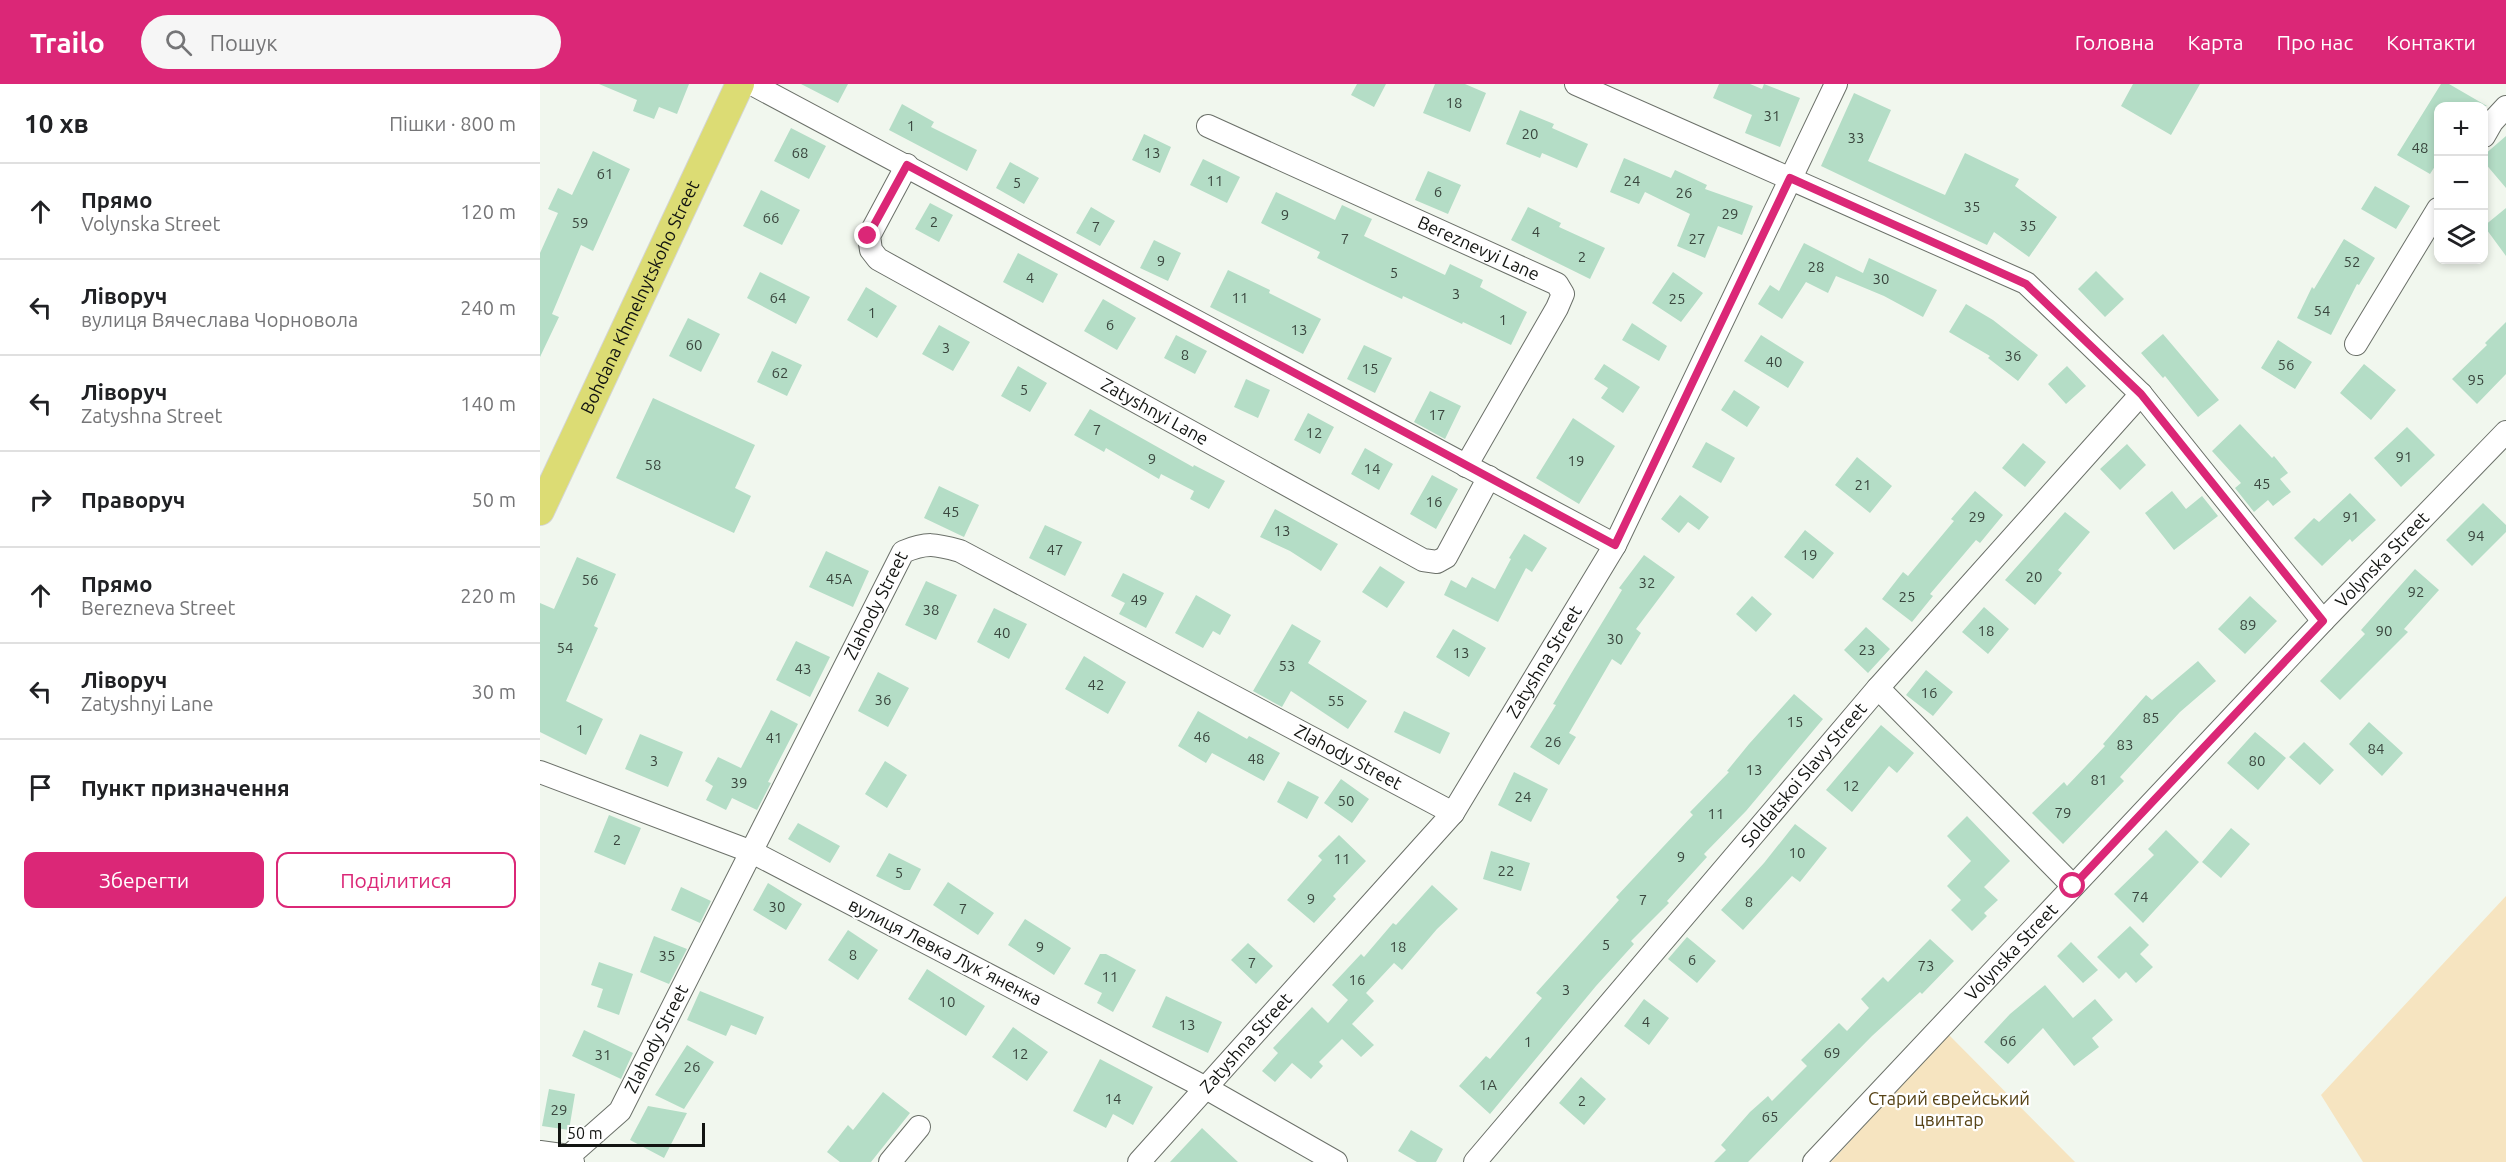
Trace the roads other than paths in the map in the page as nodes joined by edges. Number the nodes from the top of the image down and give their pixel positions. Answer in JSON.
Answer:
{"nodes":[{"id":1,"x":740,"y":84,"type":"edge"},
{"id":2,"x":752,"y":84,"type":"edge"},
{"id":3,"x":1576,"y":84,"type":"edge"},
{"id":4,"x":1836,"y":84,"type":"edge"},
{"id":5,"x":2506,"y":107,"type":"edge"},
{"id":6,"x":1208,"y":126,"type":"dead end"},
{"id":7,"x":2488,"y":129,"type":"edge"},
{"id":8,"x":907,"y":165,"type":"junction"},
{"id":9,"x":1790,"y":178,"type":"junction"},
{"id":10,"x":2438,"y":210,"type":"edge"},
{"id":11,"x":2356,"y":344,"type":"dead end"},
{"id":12,"x":2141,"y":394,"type":"junction"},
{"id":13,"x":2506,"y":432,"type":"edge"},
{"id":14,"x":1466,"y":466,"type":"junction"},
{"id":15,"x":1489,"y":477,"type":"junction"},
{"id":16,"x":540,"y":511,"type":"edge"},
{"id":17,"x":1615,"y":545,"type":"junction"},
{"id":18,"x":2323,"y":621,"type":"junction"},
{"id":19,"x":1878,"y":688,"type":"junction"},
{"id":20,"x":540,"y":772,"type":"edge"},
{"id":21,"x":1453,"y":813,"type":"junction"},
{"id":22,"x":752,"y":852,"type":"junction"},
{"id":23,"x":2073,"y":886,"type":"junction"},
{"id":24,"x":1206,"y":1088,"type":"junction"},
{"id":25,"x":919,"y":1127,"type":"dead end"},
{"id":26,"x":540,"y":1152,"type":"edge"},
{"id":27,"x":571,"y":1159,"type":"edge"},
{"id":28,"x":890,"y":1162,"type":"edge"},
{"id":29,"x":1139,"y":1162,"type":"edge"},
{"id":30,"x":1336,"y":1162,"type":"edge"},
{"id":31,"x":1475,"y":1162,"type":"edge"},
{"id":32,"x":1815,"y":1162,"type":"edge"}],
"edges":[{"from":1,"to":16,"type":"main road","name":"Bohdana Khmelnytskoho Street"},
{"from":2,"to":8,"type":"street"},
{"from":3,"to":9,"type":"street"},
{"from":4,"to":9,"type":"street","name":"Zatyshna Street"},
{"from":5,"to":7,"type":"street"},
{"from":6,"to":14,"type":"street","name":"Bereznevyi Lane"},
{"from":8,"to":14,"type":"street"},
{"from":8,"to":15,"type":"street","name":"Zatyshnyi Lane"},
{"from":9,"to":12,"type":"street"},
{"from":9,"to":17,"type":"street","name":"Zatyshna Street"},
{"from":10,"to":11,"type":"street"},
{"from":12,"to":18,"type":"street"},
{"from":12,"to":19,"type":"street","name":"Soldatskoi Slavy Street"},
{"from":13,"to":18,"type":"street","name":"Volynska Street"},
{"from":14,"to":15,"type":"street"},
{"from":15,"to":17,"type":"street"},
{"from":17,"to":21,"type":"street","name":"Zatyshna Street"},
{"from":18,"to":23,"type":"street","name":"Volynska Street"},
{"from":19,"to":23,"type":"street"},
{"from":19,"to":31,"type":"street","name":"Soldatskoi Slavy Street"},
{"from":20,"to":22,"type":"street","name":"вулиця Левка Лукʼяненка"},
{"from":21,"to":22,"type":"street","name":"Zlahody Street"},
{"from":21,"to":24,"type":"street","name":"Zatyshna Street"},
{"from":22,"to":24,"type":"street","name":"вулиця Левка Лукʼяненка"},
{"from":22,"to":27,"type":"street","name":"Zlahody Street"},
{"from":23,"to":32,"type":"street","name":"Volynska Street"},
{"from":24,"to":29,"type":"street","name":"Zatyshna Street"},
{"from":24,"to":30,"type":"street","name":"вулиця Левка Лукʼяненка"},
{"from":25,"to":28,"type":"street"},
{"from":26,"to":27,"type":"street"}]}
